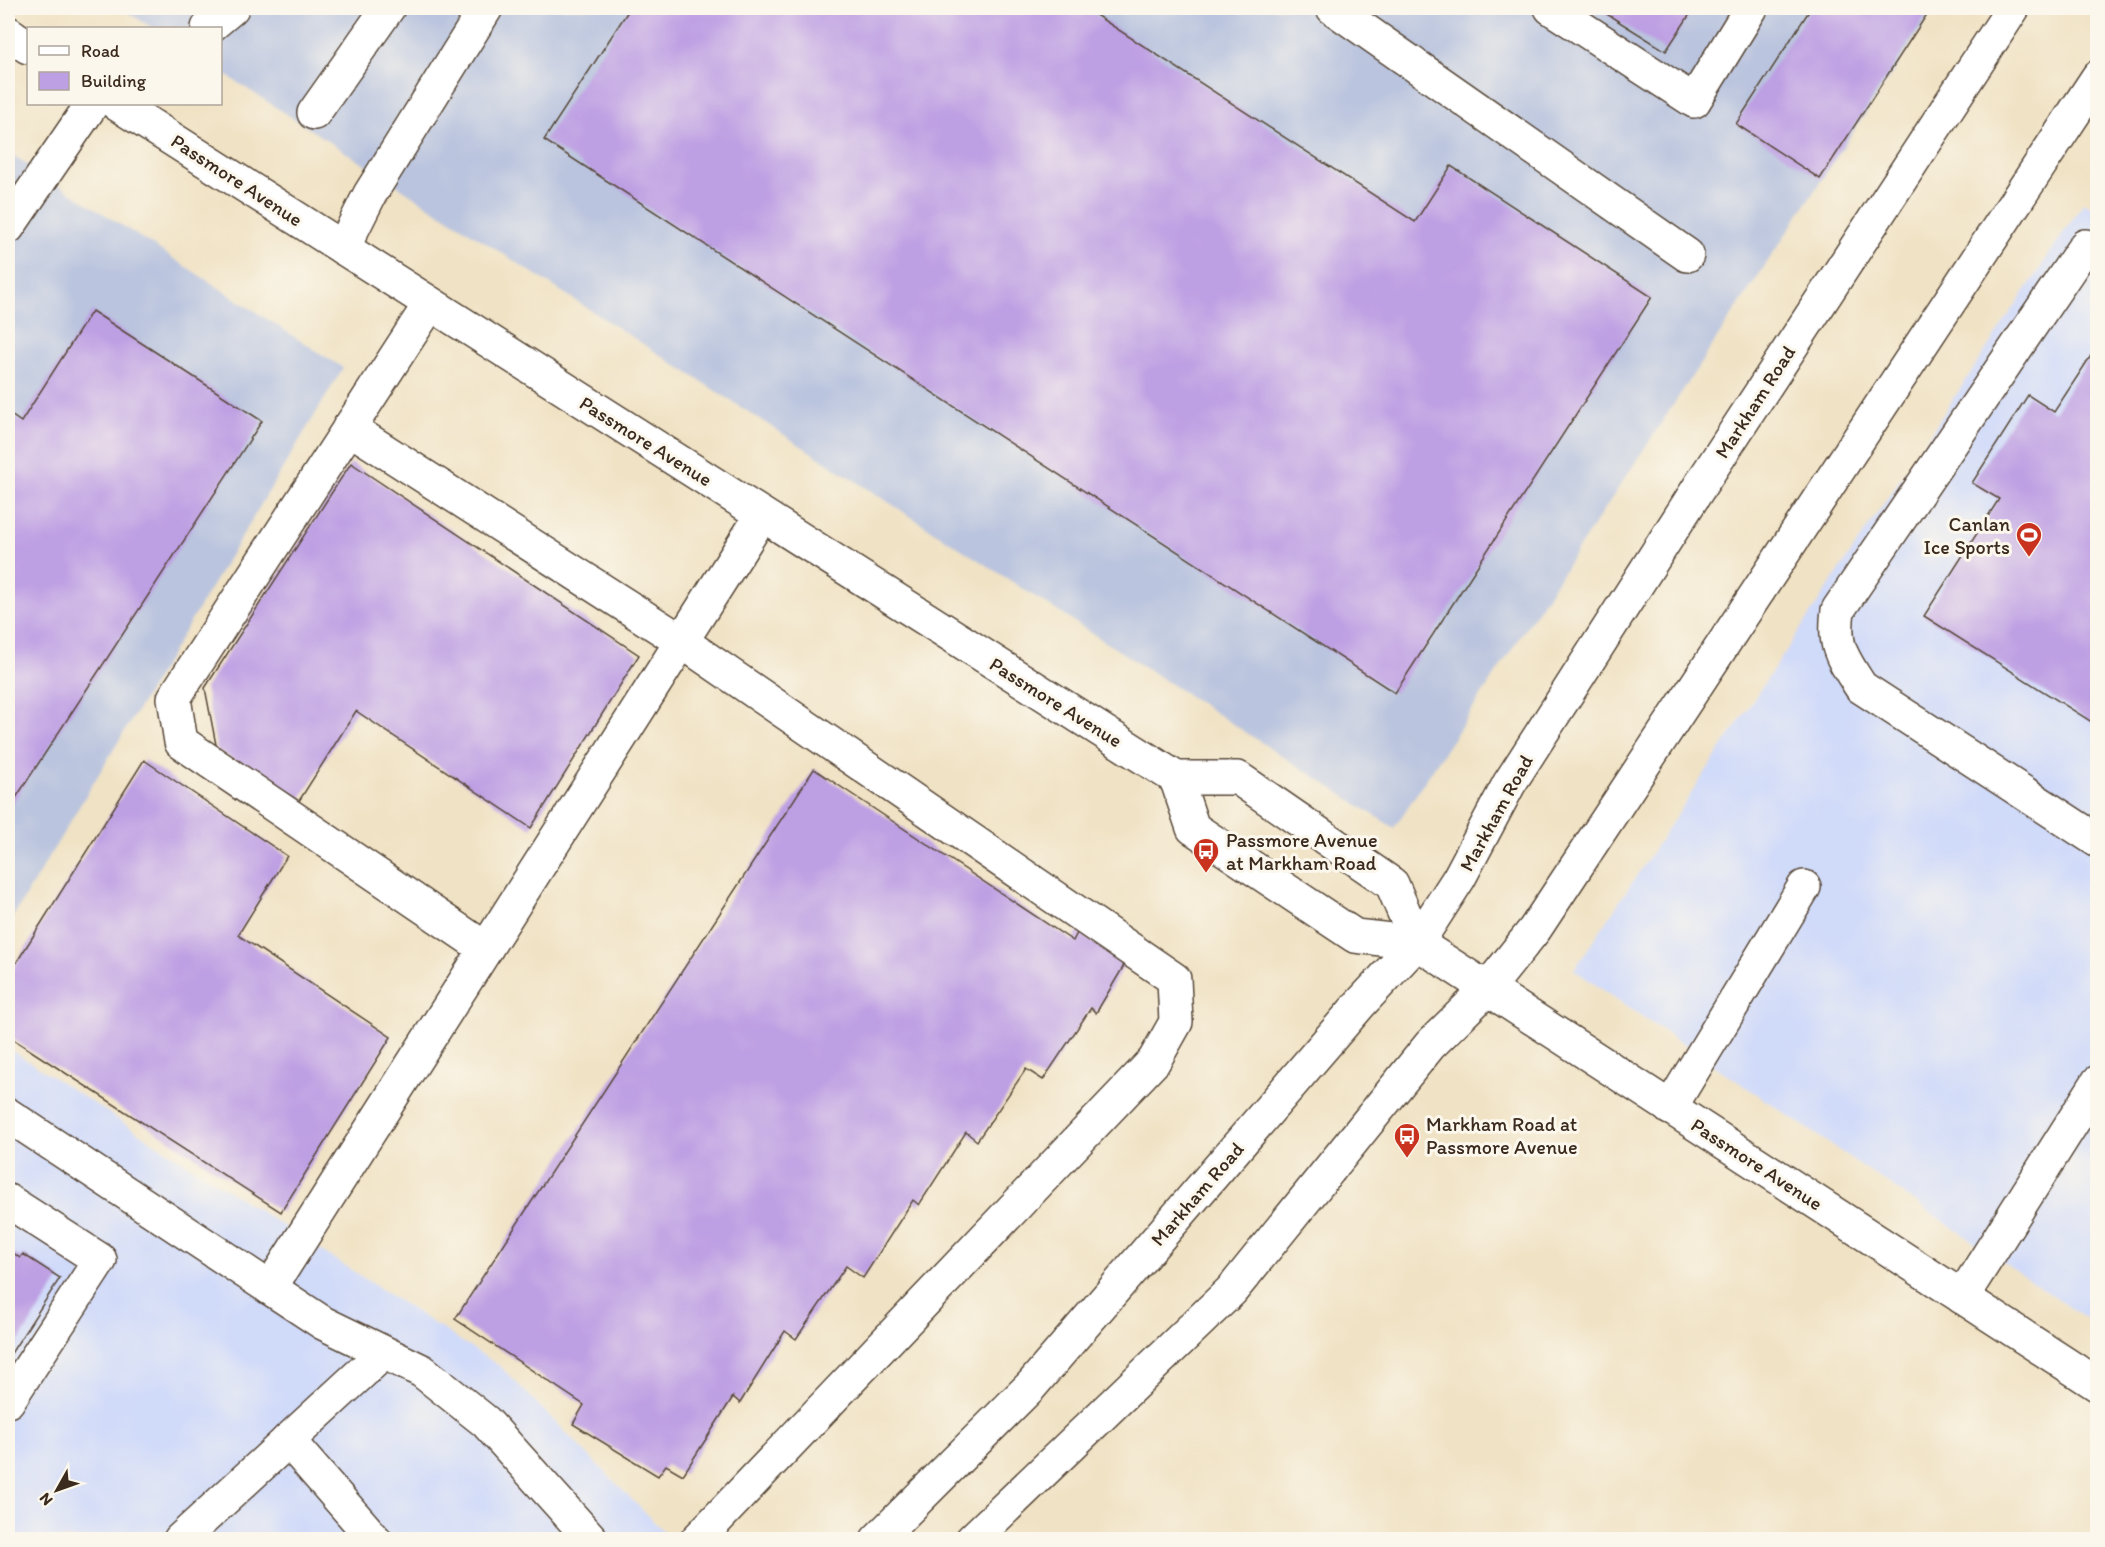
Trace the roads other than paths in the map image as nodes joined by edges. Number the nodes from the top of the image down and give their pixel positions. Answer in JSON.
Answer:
{"nodes":[{"id":1,"x":232,"y":8,"type":"edge"},
{"id":2,"x":388,"y":8,"type":"edge"},
{"id":3,"x":486,"y":8,"type":"edge"},
{"id":4,"x":1333,"y":8,"type":"edge"},
{"id":5,"x":1551,"y":8,"type":"edge"},
{"id":6,"x":1751,"y":8,"type":"edge"},
{"id":7,"x":2013,"y":8,"type":"edge"},
{"id":8,"x":209,"y":27,"type":"edge"},
{"id":9,"x":8,"y":33,"type":"edge"},
{"id":10,"x":27,"y":46,"type":"edge"},
{"id":11,"x":2097,"y":77,"type":"edge"},
{"id":12,"x":91,"y":105,"type":"edge"},
{"id":13,"x":128,"y":106,"type":"edge"},
{"id":14,"x":314,"y":113,"type":"dead end"},
{"id":15,"x":8,"y":227,"type":"edge"},
{"id":16,"x":2085,"y":246,"type":"dead end"},
{"id":17,"x":343,"y":248,"type":"junction"},
{"id":18,"x":1687,"y":255,"type":"dead end"},
{"id":19,"x":430,"y":304,"type":"junction"},
{"id":20,"x":349,"y":428,"type":"junction"},
{"id":21,"x":762,"y":514,"type":"junction"},
{"id":22,"x":681,"y":641,"type":"junction"},
{"id":23,"x":1176,"y":778,"type":"junction"},
{"id":24,"x":2097,"y":841,"type":"edge"},
{"id":25,"x":1804,"y":887,"type":"dead end"},
{"id":26,"x":1417,"y":943,"type":"junction"},
{"id":27,"x":486,"y":949,"type":"junction"},
{"id":28,"x":1487,"y":989,"type":"junction"},
{"id":29,"x":2097,"y":1082,"type":"edge"},
{"id":30,"x":1670,"y":1108,"type":"junction"},
{"id":31,"x":8,"y":1115,"type":"edge"},
{"id":32,"x":8,"y":1201,"type":"edge"},
{"id":33,"x":270,"y":1288,"type":"junction"},
{"id":34,"x":1962,"y":1297,"type":"junction"},
{"id":35,"x":383,"y":1353,"type":"junction"},
{"id":36,"x":2097,"y":1385,"type":"edge"},
{"id":37,"x":8,"y":1401,"type":"edge"},
{"id":38,"x":288,"y":1440,"type":"junction"},
{"id":39,"x":180,"y":1539,"type":"edge"},
{"id":40,"x":375,"y":1539,"type":"edge"},
{"id":41,"x":592,"y":1539,"type":"edge"},
{"id":42,"x":697,"y":1539,"type":"edge"},
{"id":43,"x":877,"y":1539,"type":"edge"},
{"id":44,"x":972,"y":1539,"type":"edge"}],
"edges":[{"from":1,"to":8,"type":"main road"},
{"from":2,"to":14,"type":"main road"},
{"from":3,"to":17,"type":"main road"},
{"from":4,"to":18,"type":"main road"},
{"from":5,"to":6,"type":"main road"},
{"from":7,"to":26,"type":"main road","name":"Markham Road"},
{"from":9,"to":10,"type":"main road"},
{"from":11,"to":28,"type":"main road"},
{"from":12,"to":15,"type":"main road"},
{"from":13,"to":17,"type":"main road","name":"Passmore Avenue"},
{"from":16,"to":24,"type":"main road"},
{"from":17,"to":19,"type":"main road","name":"Passmore Avenue"},
{"from":19,"to":20,"type":"main road"},
{"from":19,"to":21,"type":"main road","name":"Passmore Avenue"},
{"from":20,"to":22,"type":"main road"},
{"from":20,"to":27,"type":"main road"},
{"from":21,"to":22,"type":"main road"},
{"from":21,"to":23,"type":"main road","name":"Passmore Avenue"},
{"from":22,"to":27,"type":"main road"},
{"from":22,"to":42,"type":"main road"},
{"from":23,"to":26,"type":"main road","name":"Passmore Avenue"},
{"from":23,"to":26,"type":"main road"},
{"from":25,"to":30,"type":"main road"},
{"from":26,"to":28,"type":"main road","name":"Passmore Avenue"},
{"from":26,"to":43,"type":"main road","name":"Markham Road"},
{"from":27,"to":33,"type":"main road"},
{"from":28,"to":30,"type":"main road","name":"Passmore Avenue"},
{"from":28,"to":44,"type":"main road"},
{"from":29,"to":34,"type":"main road"},
{"from":30,"to":34,"type":"main road","name":"Passmore Avenue"},
{"from":31,"to":33,"type":"main road"},
{"from":32,"to":37,"type":"main road"},
{"from":33,"to":35,"type":"main road"},
{"from":34,"to":36,"type":"main road","name":"Passmore Avenue"},
{"from":35,"to":38,"type":"main road"},
{"from":35,"to":41,"type":"main road"},
{"from":38,"to":39,"type":"main road"},
{"from":38,"to":40,"type":"main road"}]}
